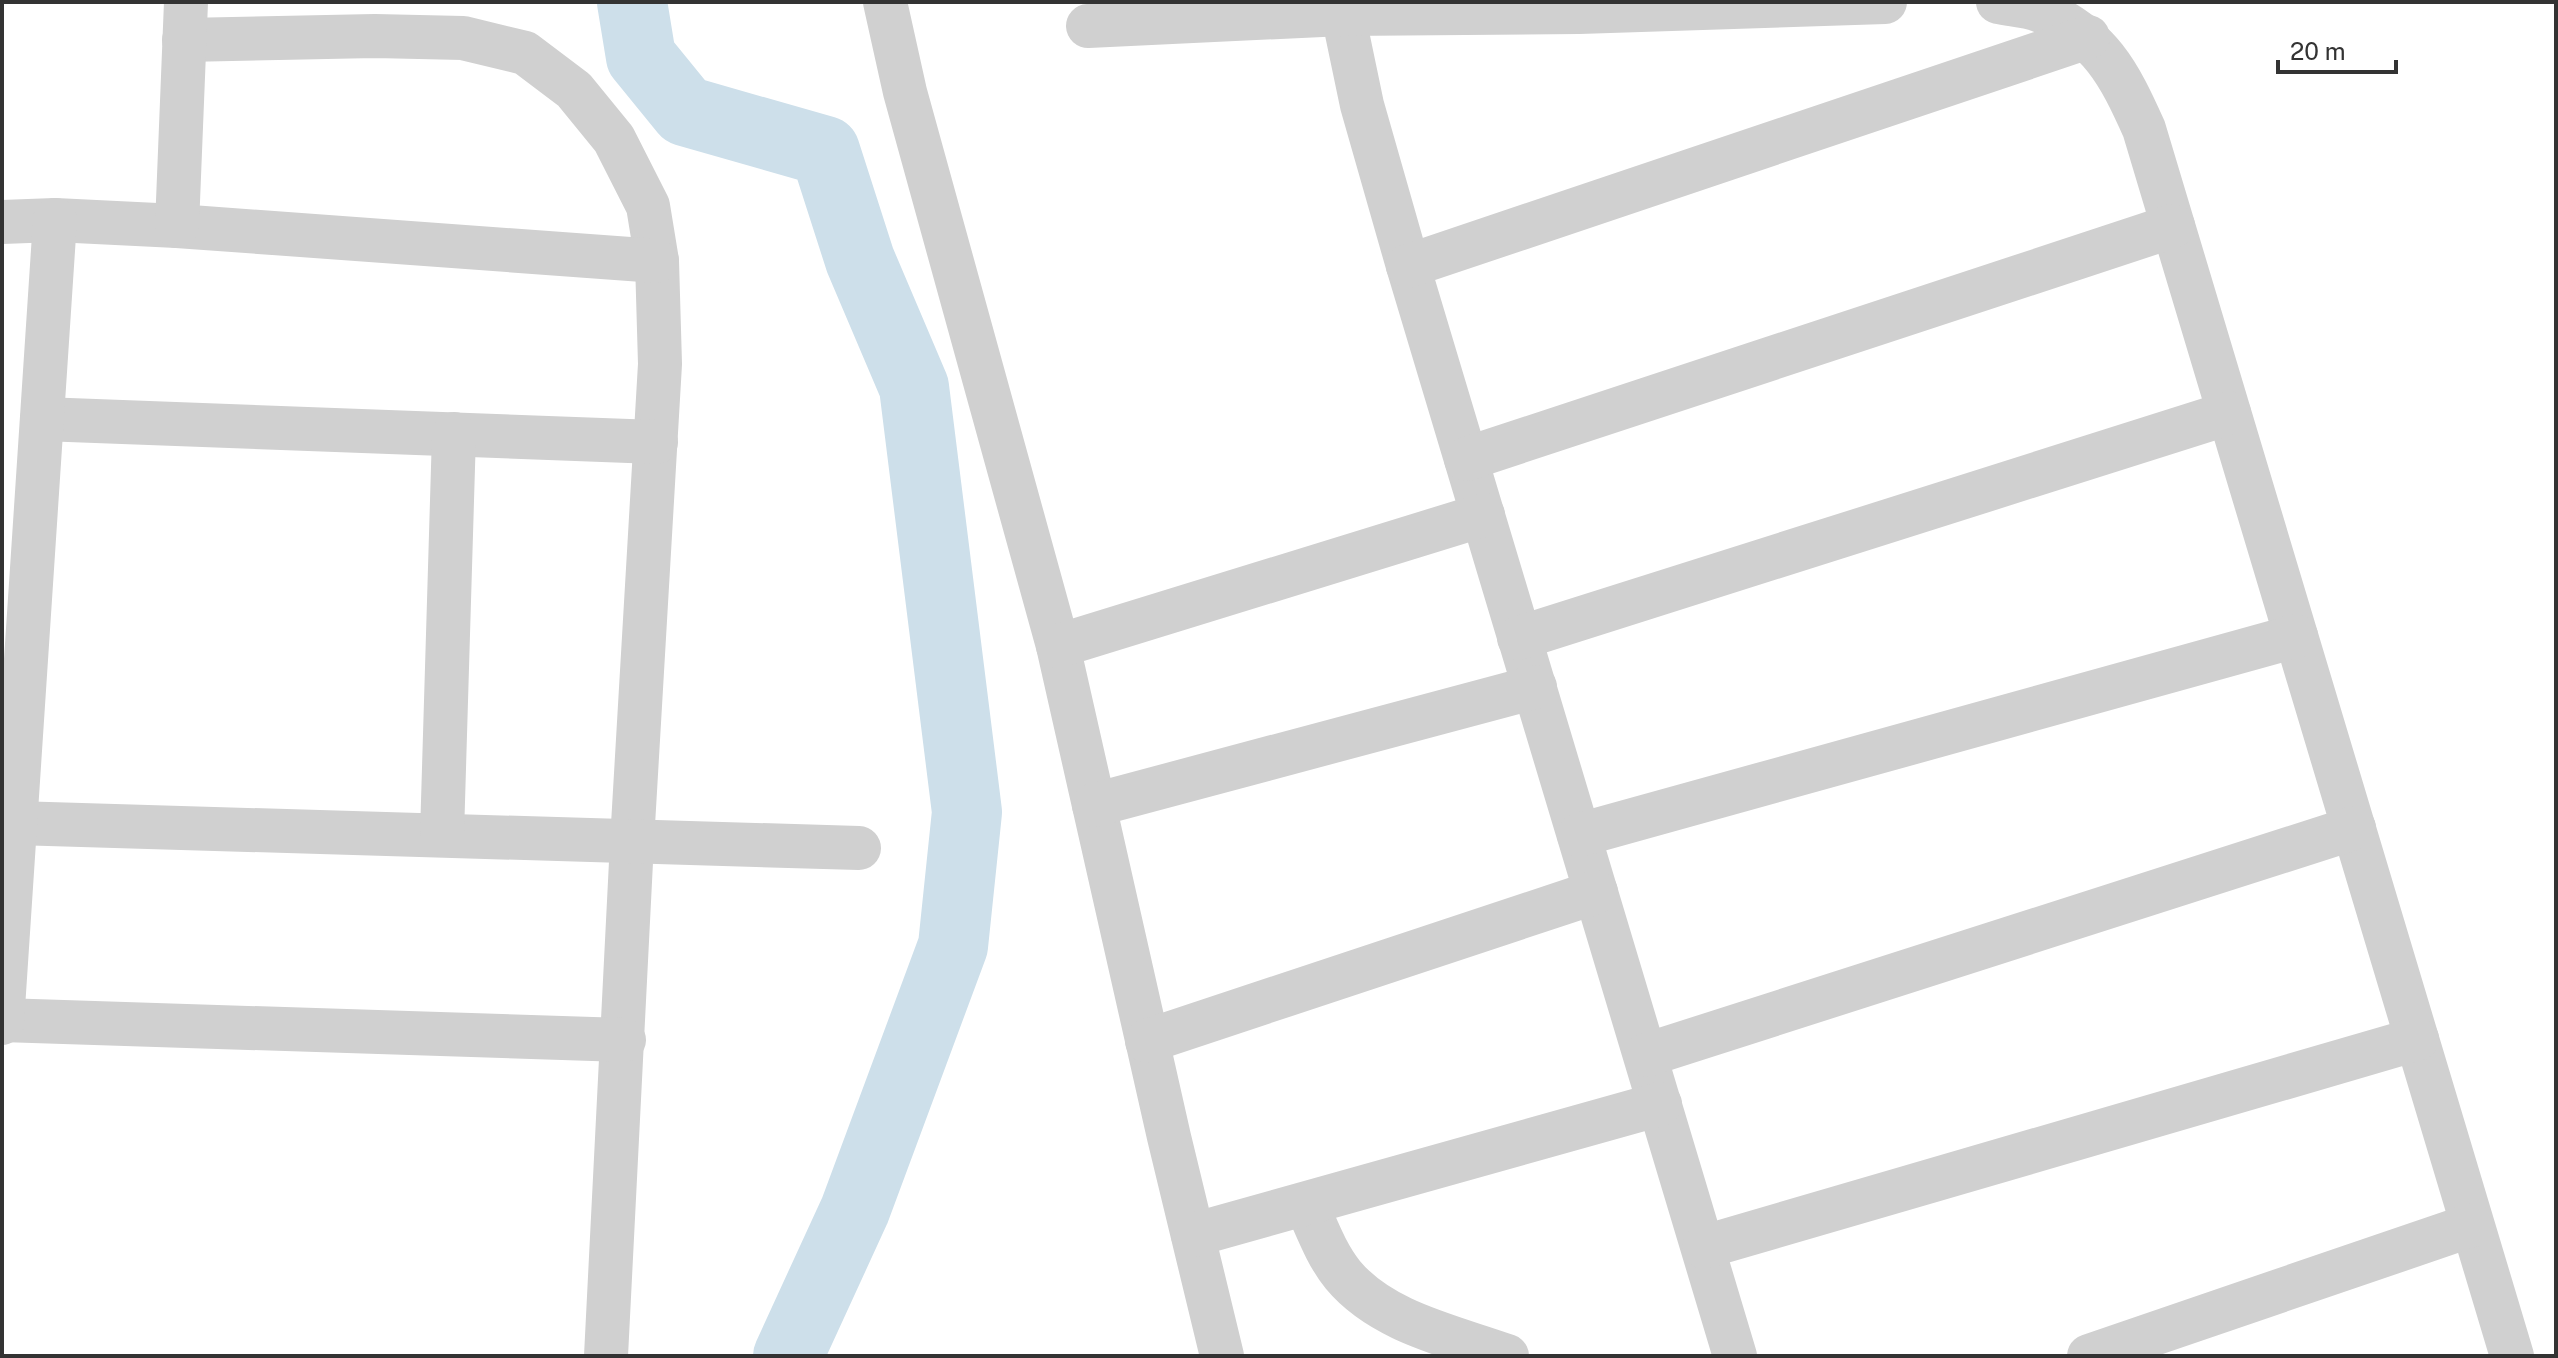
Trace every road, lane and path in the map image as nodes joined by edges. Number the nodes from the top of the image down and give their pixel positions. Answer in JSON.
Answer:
{"nodes":[{"id":1,"x":885,"y":2,"type":"edge"},
{"id":2,"x":1885,"y":2,"type":"edge"},
{"id":3,"x":1998,"y":2,"type":"edge"},
{"id":4,"x":1343,"y":14,"type":"junction"},
{"id":5,"x":185,"y":21,"type":"edge"},
{"id":6,"x":1088,"y":26,"type":"dead end"},
{"id":7,"x":2088,"y":37,"type":"junction"},
{"id":8,"x":55,"y":220,"type":"junction"},
{"id":9,"x":2,"y":222,"type":"edge"},
{"id":10,"x":177,"y":226,"type":"junction"},
{"id":11,"x":2173,"y":226,"type":"junction"},
{"id":12,"x":657,"y":261,"type":"junction"},
{"id":13,"x":1408,"y":266,"type":"junction"},
{"id":14,"x":2229,"y":413,"type":"junction"},
{"id":15,"x":42,"y":419,"type":"junction"},
{"id":16,"x":454,"y":434,"type":"junction"},
{"id":17,"x":656,"y":442,"type":"junction"},
{"id":18,"x":1466,"y":459,"type":"junction"},
{"id":19,"x":1483,"y":515,"type":"junction"},
{"id":20,"x":2296,"y":636,"type":"junction"},
{"id":21,"x":1519,"y":638,"type":"junction"},
{"id":22,"x":1058,"y":646,"type":"junction"},
{"id":23,"x":1535,"y":687,"type":"junction"},
{"id":24,"x":1094,"y":805,"type":"junction"},
{"id":25,"x":15,"y":823,"type":"junction"},
{"id":26,"x":2354,"y":828,"type":"junction"},
{"id":27,"x":442,"y":835,"type":"junction"},
{"id":28,"x":1579,"y":835,"type":"junction"},
{"id":29,"x":632,"y":842,"type":"junction"},
{"id":30,"x":859,"y":848,"type":"dead end"},
{"id":31,"x":1596,"y":892,"type":"junction"},
{"id":32,"x":2,"y":1021,"type":"edge"},
{"id":33,"x":2417,"y":1039,"type":"junction"},
{"id":34,"x":624,"y":1040,"type":"junction"},
{"id":35,"x":1147,"y":1041,"type":"junction"},
{"id":36,"x":1646,"y":1055,"type":"junction"},
{"id":37,"x":1660,"y":1104,"type":"junction"},
{"id":38,"x":1306,"y":1204,"type":"junction"},
{"id":39,"x":2472,"y":1225,"type":"junction"},
{"id":40,"x":1193,"y":1235,"type":"junction"},
{"id":41,"x":1704,"y":1247,"type":"junction"},
{"id":42,"x":606,"y":1356,"type":"edge"},
{"id":43,"x":1222,"y":1356,"type":"edge"},
{"id":44,"x":1507,"y":1356,"type":"edge"},
{"id":45,"x":1735,"y":1356,"type":"edge"},
{"id":46,"x":2089,"y":1356,"type":"edge"},
{"id":47,"x":2512,"y":1356,"type":"edge"}],
"edges":[{"from":1,"to":22,"type":"street"},
{"from":2,"to":4,"type":"street"},
{"from":3,"to":7,"type":"street"},
{"from":4,"to":6,"type":"street"},
{"from":4,"to":13,"type":"street"},
{"from":5,"to":10,"type":"street"},
{"from":5,"to":12,"type":"street"},
{"from":7,"to":11,"type":"street"},
{"from":7,"to":13,"type":"street"},
{"from":8,"to":9,"type":"street"},
{"from":8,"to":10,"type":"street"},
{"from":8,"to":15,"type":"street"},
{"from":10,"to":12,"type":"street"},
{"from":11,"to":14,"type":"street"},
{"from":11,"to":18,"type":"street"},
{"from":12,"to":17,"type":"street"},
{"from":13,"to":18,"type":"street"},
{"from":14,"to":20,"type":"street"},
{"from":14,"to":21,"type":"street"},
{"from":15,"to":16,"type":"street"},
{"from":15,"to":25,"type":"street"},
{"from":16,"to":17,"type":"street"},
{"from":16,"to":27,"type":"street"},
{"from":17,"to":29,"type":"street"},
{"from":18,"to":19,"type":"street"},
{"from":19,"to":21,"type":"street"},
{"from":19,"to":22,"type":"street"},
{"from":20,"to":26,"type":"street"},
{"from":20,"to":28,"type":"street"},
{"from":21,"to":23,"type":"street"},
{"from":22,"to":24,"type":"street"},
{"from":23,"to":24,"type":"street"},
{"from":23,"to":28,"type":"street"},
{"from":24,"to":35,"type":"street"},
{"from":25,"to":27,"type":"street"},
{"from":25,"to":32,"type":"street"},
{"from":26,"to":33,"type":"street"},
{"from":26,"to":36,"type":"street"},
{"from":27,"to":29,"type":"street"},
{"from":28,"to":31,"type":"street"},
{"from":29,"to":30,"type":"street"},
{"from":29,"to":34,"type":"street"},
{"from":31,"to":35,"type":"street"},
{"from":31,"to":36,"type":"street"},
{"from":32,"to":34,"type":"street"},
{"from":33,"to":39,"type":"street"},
{"from":33,"to":41,"type":"street"},
{"from":34,"to":42,"type":"street"},
{"from":35,"to":40,"type":"street"},
{"from":36,"to":37,"type":"street"},
{"from":37,"to":38,"type":"street"},
{"from":37,"to":41,"type":"street"},
{"from":38,"to":40,"type":"street"},
{"from":38,"to":44,"type":"street"},
{"from":39,"to":46,"type":"street"},
{"from":39,"to":47,"type":"street"},
{"from":40,"to":43,"type":"street"},
{"from":41,"to":45,"type":"street"}]}
